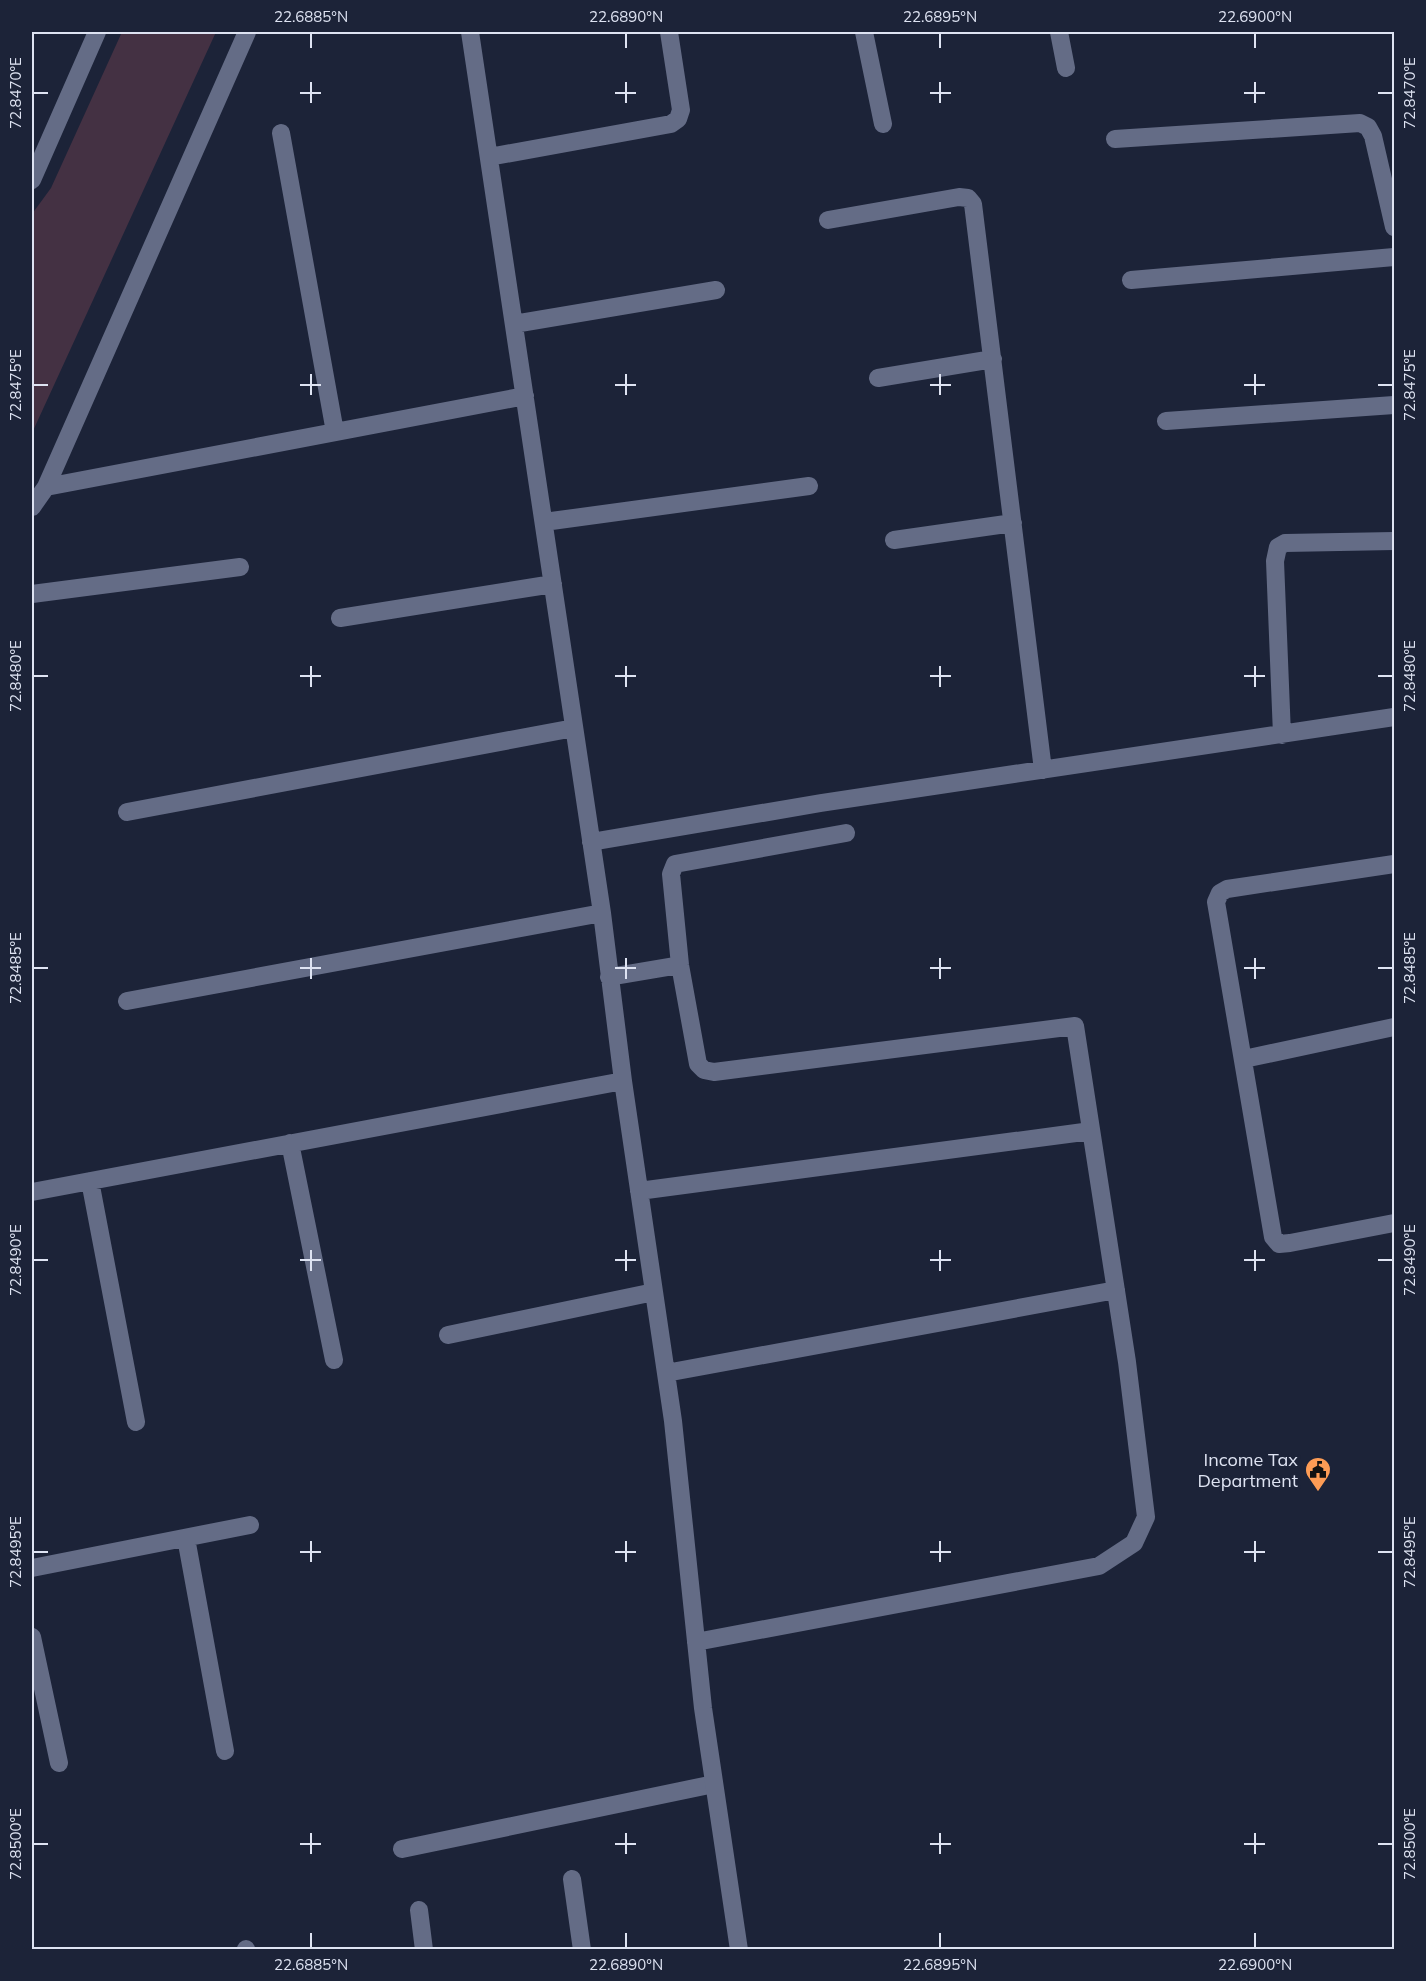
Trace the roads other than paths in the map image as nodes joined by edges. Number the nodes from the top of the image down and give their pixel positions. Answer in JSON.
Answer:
{"nodes":[{"id":1,"x":97,"y":32,"type":"edge"},
{"id":2,"x":247,"y":32,"type":"edge"},
{"id":3,"x":470,"y":32,"type":"edge"},
{"id":4,"x":669,"y":32,"type":"edge"},
{"id":5,"x":864,"y":32,"type":"edge"},
{"id":6,"x":1059,"y":32,"type":"edge"},
{"id":7,"x":1066,"y":68,"type":"dead end"},
{"id":8,"x":883,"y":124,"type":"dead end"},
{"id":9,"x":281,"y":133,"type":"dead end"},
{"id":10,"x":1115,"y":139,"type":"dead end"},
{"id":11,"x":489,"y":157,"type":"junction"},
{"id":12,"x":32,"y":180,"type":"edge"},
{"id":13,"x":828,"y":220,"type":"dead end"},
{"id":14,"x":1395,"y":228,"type":"edge"},
{"id":15,"x":1395,"y":257,"type":"edge"},
{"id":16,"x":1131,"y":280,"type":"dead end"},
{"id":17,"x":716,"y":290,"type":"dead end"},
{"id":18,"x":514,"y":324,"type":"junction"},
{"id":19,"x":993,"y":359,"type":"junction"},
{"id":20,"x":878,"y":378,"type":"dead end"},
{"id":21,"x":525,"y":396,"type":"junction"},
{"id":22,"x":1395,"y":405,"type":"edge"},
{"id":23,"x":1166,"y":421,"type":"dead end"},
{"id":24,"x":335,"y":432,"type":"junction"},
{"id":25,"x":808,"y":486,"type":"dead end"},
{"id":26,"x":46,"y":487,"type":"junction"},
{"id":27,"x":32,"y":507,"type":"edge"},
{"id":28,"x":544,"y":522,"type":"junction"},
{"id":29,"x":1013,"y":523,"type":"junction"},
{"id":30,"x":894,"y":540,"type":"dead end"},
{"id":31,"x":1395,"y":541,"type":"edge"},
{"id":32,"x":240,"y":567,"type":"dead end"},
{"id":33,"x":553,"y":584,"type":"junction"},
{"id":34,"x":32,"y":594,"type":"edge"},
{"id":35,"x":340,"y":618,"type":"dead end"},
{"id":36,"x":1395,"y":717,"type":"edge"},
{"id":37,"x":574,"y":728,"type":"junction"},
{"id":38,"x":1282,"y":735,"type":"junction"},
{"id":39,"x":1043,"y":770,"type":"junction"},
{"id":40,"x":127,"y":812,"type":"dead end"},
{"id":41,"x":846,"y":833,"type":"dead end"},
{"id":42,"x":591,"y":842,"type":"junction"},
{"id":43,"x":1395,"y":864,"type":"edge"},
{"id":44,"x":602,"y":913,"type":"junction"},
{"id":45,"x":680,"y":965,"type":"junction"},
{"id":46,"x":609,"y":977,"type":"junction"},
{"id":47,"x":127,"y":1001,"type":"dead end"},
{"id":48,"x":1395,"y":1027,"type":"edge"},
{"id":49,"x":1244,"y":1059,"type":"junction"},
{"id":50,"x":623,"y":1081,"type":"junction"},
{"id":51,"x":1091,"y":1131,"type":"junction"},
{"id":52,"x":290,"y":1143,"type":"junction"},
{"id":53,"x":90,"y":1181,"type":"junction"},
{"id":54,"x":639,"y":1191,"type":"junction"},
{"id":55,"x":32,"y":1192,"type":"edge"},
{"id":56,"x":1395,"y":1223,"type":"edge"},
{"id":57,"x":1116,"y":1290,"type":"junction"},
{"id":58,"x":654,"y":1292,"type":"junction"},
{"id":59,"x":448,"y":1335,"type":"dead end"},
{"id":60,"x":334,"y":1360,"type":"dead end"},
{"id":61,"x":666,"y":1373,"type":"junction"},
{"id":62,"x":136,"y":1422,"type":"dead end"},
{"id":63,"x":250,"y":1525,"type":"dead end"},
{"id":64,"x":186,"y":1538,"type":"junction"},
{"id":65,"x":32,"y":1568,"type":"edge"},
{"id":66,"x":32,"y":1637,"type":"edge"},
{"id":67,"x":696,"y":1642,"type":"junction"},
{"id":68,"x":225,"y":1752,"type":"dead end"},
{"id":69,"x":59,"y":1763,"type":"dead end"},
{"id":70,"x":714,"y":1784,"type":"junction"},
{"id":71,"x":402,"y":1849,"type":"dead end"},
{"id":72,"x":572,"y":1879,"type":"dead end"},
{"id":73,"x":419,"y":1910,"type":"dead end"},
{"id":74,"x":424,"y":1950,"type":"edge"},
{"id":75,"x":582,"y":1950,"type":"edge"},
{"id":76,"x":739,"y":1950,"type":"edge"}],
"edges":[{"from":1,"to":12,"type":"street"},
{"from":2,"to":26,"type":"street"},
{"from":3,"to":11,"type":"street"},
{"from":4,"to":11,"type":"street"},
{"from":5,"to":8,"type":"street"},
{"from":6,"to":7,"type":"street"},
{"from":9,"to":24,"type":"street"},
{"from":10,"to":14,"type":"street"},
{"from":11,"to":18,"type":"street"},
{"from":13,"to":19,"type":"street"},
{"from":15,"to":16,"type":"street"},
{"from":17,"to":18,"type":"street"},
{"from":18,"to":21,"type":"street"},
{"from":19,"to":20,"type":"street"},
{"from":19,"to":29,"type":"street"},
{"from":21,"to":24,"type":"street"},
{"from":21,"to":28,"type":"street"},
{"from":22,"to":23,"type":"street"},
{"from":24,"to":26,"type":"street"},
{"from":25,"to":28,"type":"street"},
{"from":26,"to":27,"type":"street"},
{"from":28,"to":33,"type":"street"},
{"from":29,"to":30,"type":"street"},
{"from":29,"to":39,"type":"street"},
{"from":31,"to":38,"type":"street"},
{"from":32,"to":34,"type":"street"},
{"from":33,"to":35,"type":"street"},
{"from":33,"to":37,"type":"street"},
{"from":36,"to":38,"type":"street"},
{"from":37,"to":40,"type":"street"},
{"from":37,"to":42,"type":"street"},
{"from":38,"to":39,"type":"street"},
{"from":39,"to":42,"type":"street"},
{"from":41,"to":45,"type":"street"},
{"from":42,"to":44,"type":"street"},
{"from":43,"to":49,"type":"street"},
{"from":44,"to":46,"type":"street"},
{"from":44,"to":47,"type":"street"},
{"from":45,"to":46,"type":"street"},
{"from":45,"to":51,"type":"street"},
{"from":46,"to":50,"type":"street"},
{"from":48,"to":49,"type":"street"},
{"from":49,"to":56,"type":"street"},
{"from":50,"to":52,"type":"street"},
{"from":50,"to":54,"type":"street"},
{"from":51,"to":54,"type":"street"},
{"from":51,"to":57,"type":"street"},
{"from":52,"to":53,"type":"street"},
{"from":52,"to":60,"type":"street"},
{"from":53,"to":55,"type":"street"},
{"from":53,"to":62,"type":"street"},
{"from":54,"to":58,"type":"street"},
{"from":57,"to":61,"type":"street"},
{"from":57,"to":67,"type":"street"},
{"from":58,"to":59,"type":"street"},
{"from":58,"to":61,"type":"street"},
{"from":61,"to":67,"type":"street"},
{"from":63,"to":64,"type":"street"},
{"from":64,"to":65,"type":"street"},
{"from":64,"to":68,"type":"street"},
{"from":66,"to":69,"type":"street"},
{"from":67,"to":70,"type":"street"},
{"from":70,"to":71,"type":"street"},
{"from":70,"to":76,"type":"street"},
{"from":72,"to":75,"type":"street"},
{"from":73,"to":74,"type":"street"}]}
